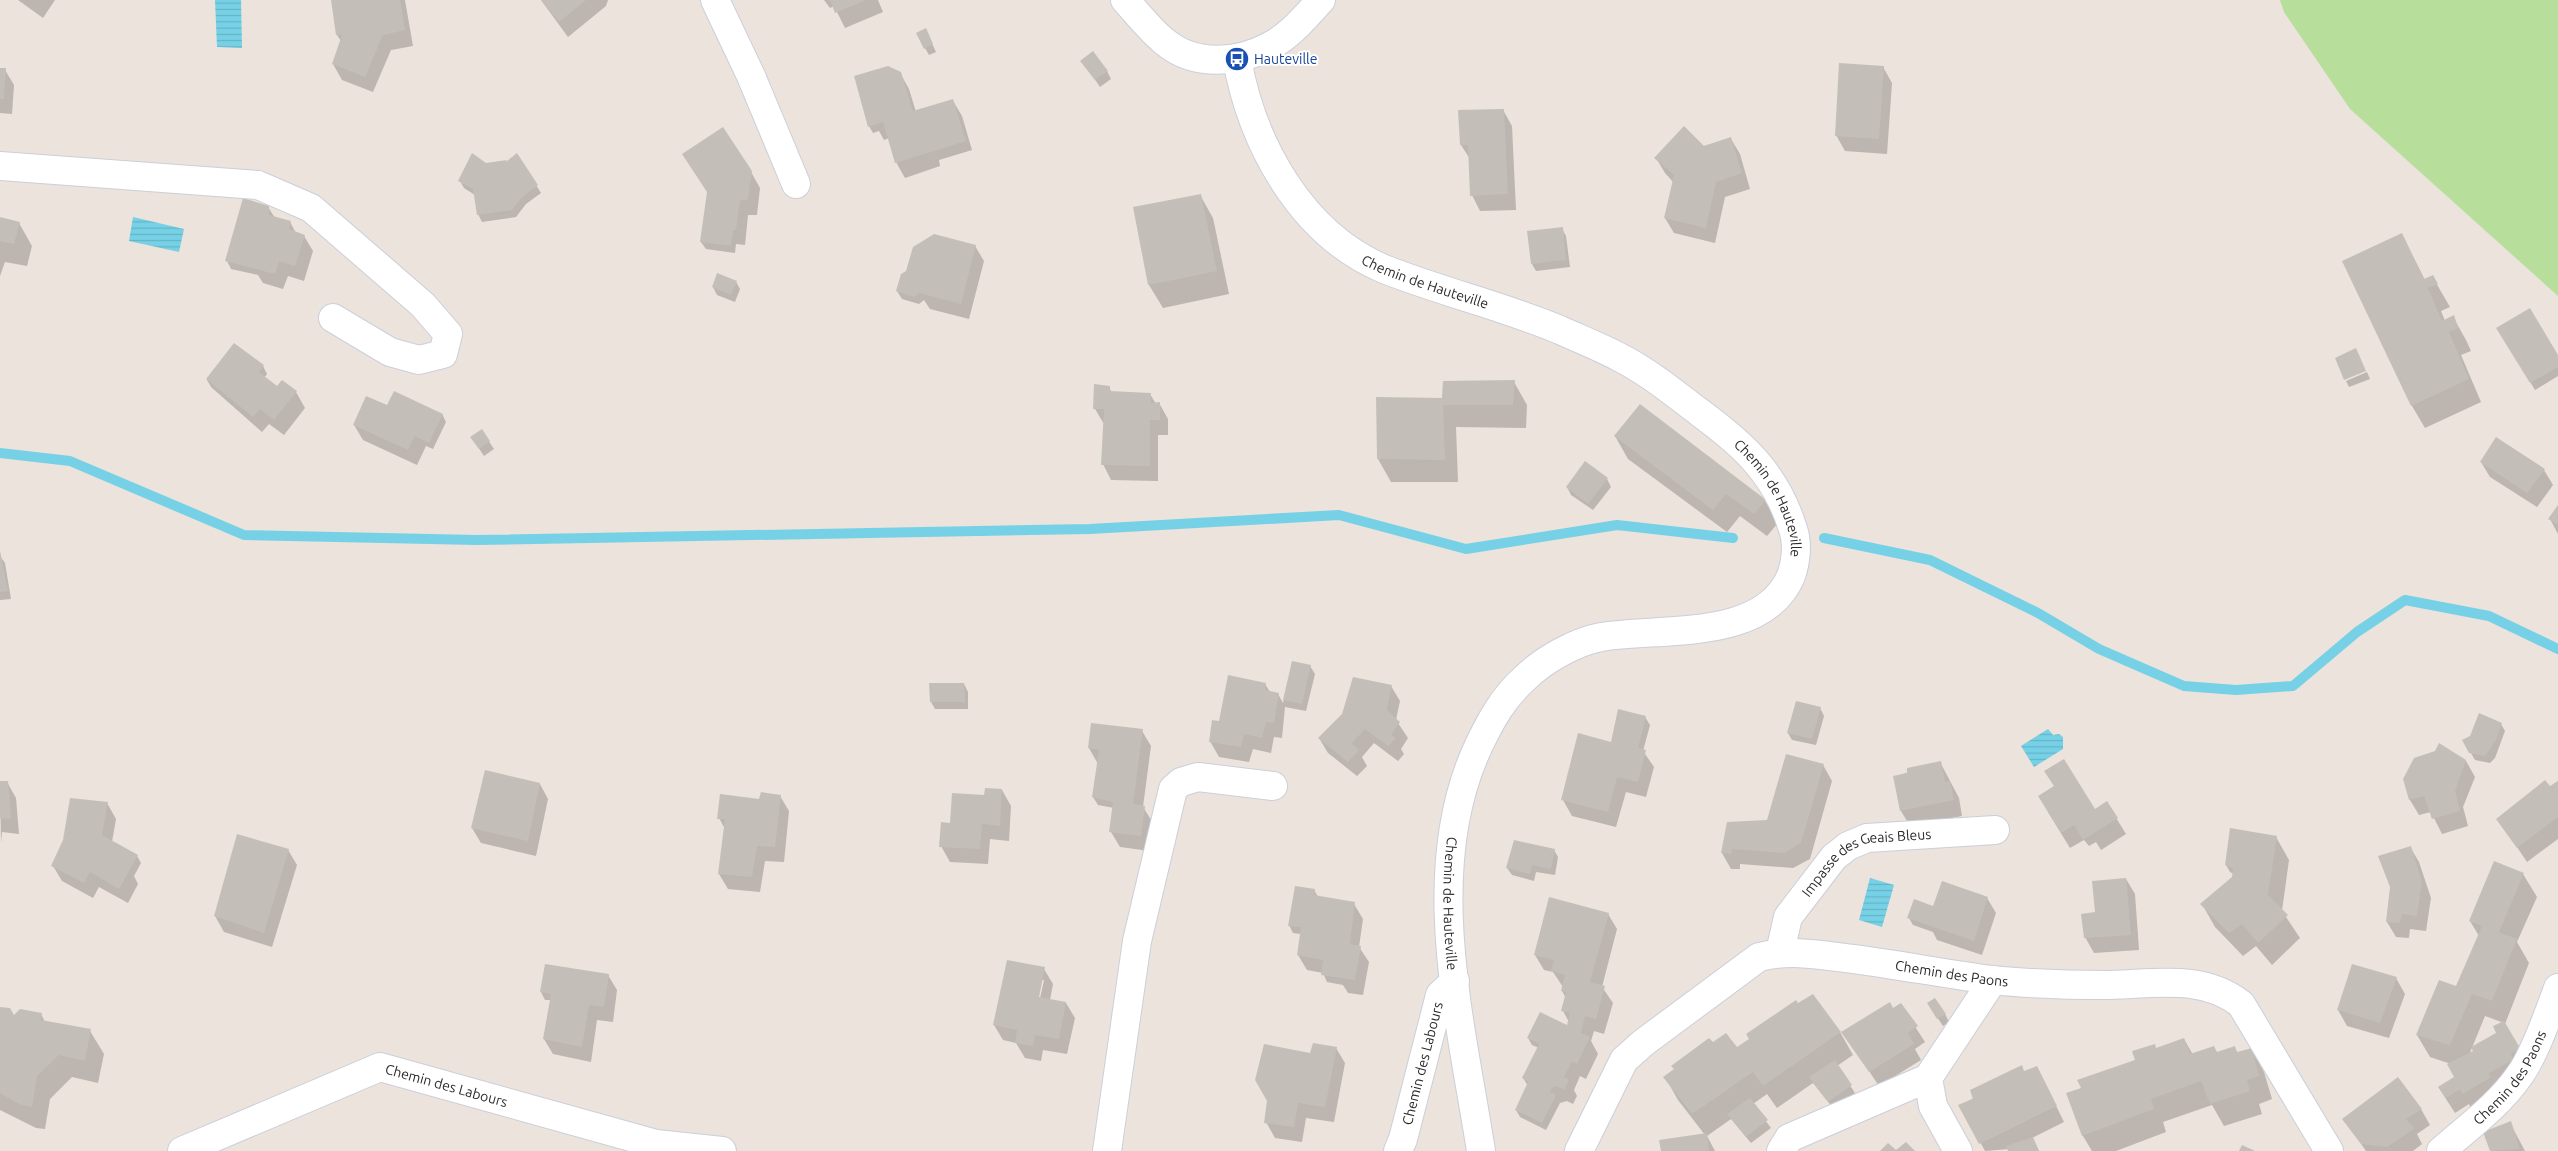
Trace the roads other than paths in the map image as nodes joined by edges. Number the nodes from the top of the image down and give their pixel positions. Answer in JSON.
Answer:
{"nodes":[{"id":1,"x":714,"y":0,"type":"edge"},
{"id":2,"x":1125,"y":0,"type":"edge"},
{"id":3,"x":1322,"y":0,"type":"edge"},
{"id":4,"x":1238,"y":59,"type":"junction"},
{"id":5,"x":0,"y":166,"type":"edge"},
{"id":6,"x":796,"y":184,"type":"dead end"},
{"id":7,"x":333,"y":318,"type":"dead end"},
{"id":8,"x":1273,"y":786,"type":"dead end"},
{"id":9,"x":1995,"y":830,"type":"dead end"},
{"id":10,"x":1780,"y":952,"type":"junction"},
{"id":11,"x":1992,"y":980,"type":"junction"},
{"id":12,"x":1455,"y":981,"type":"junction"},
{"id":13,"x":2558,"y":988,"type":"edge"},
{"id":14,"x":1928,"y":1078,"type":"junction"},
{"id":15,"x":182,"y":1151,"type":"edge"},
{"id":16,"x":722,"y":1151,"type":"edge"},
{"id":17,"x":1107,"y":1151,"type":"edge"},
{"id":18,"x":1398,"y":1151,"type":"edge"},
{"id":19,"x":1481,"y":1151,"type":"edge"},
{"id":20,"x":1579,"y":1151,"type":"edge"},
{"id":21,"x":1781,"y":1151,"type":"edge"},
{"id":22,"x":1958,"y":1151,"type":"edge"},
{"id":23,"x":2329,"y":1151,"type":"edge"},
{"id":24,"x":2441,"y":1151,"type":"edge"}],
"edges":[{"from":1,"to":6,"type":"street"},
{"from":2,"to":4,"type":"street"},
{"from":3,"to":4,"type":"street"},
{"from":4,"to":12,"type":"street","name":"Chemin de Hauteville"},
{"from":5,"to":7,"type":"street"},
{"from":8,"to":17,"type":"street"},
{"from":9,"to":10,"type":"street","name":"Impasse des Geais Bleus"},
{"from":10,"to":11,"type":"street","name":"Chemin des Paons"},
{"from":10,"to":20,"type":"street","name":"Chemin des Paons"},
{"from":11,"to":14,"type":"street"},
{"from":11,"to":23,"type":"street","name":"Chemin des Paons"},
{"from":12,"to":18,"type":"street","name":"Chemin des Labours"},
{"from":12,"to":19,"type":"street","name":"Chemin de Hauteville"},
{"from":13,"to":24,"type":"street","name":"Chemin des Paons"},
{"from":14,"to":21,"type":"street"},
{"from":14,"to":22,"type":"street"},
{"from":15,"to":16,"type":"street","name":"Chemin des Labours"}]}
